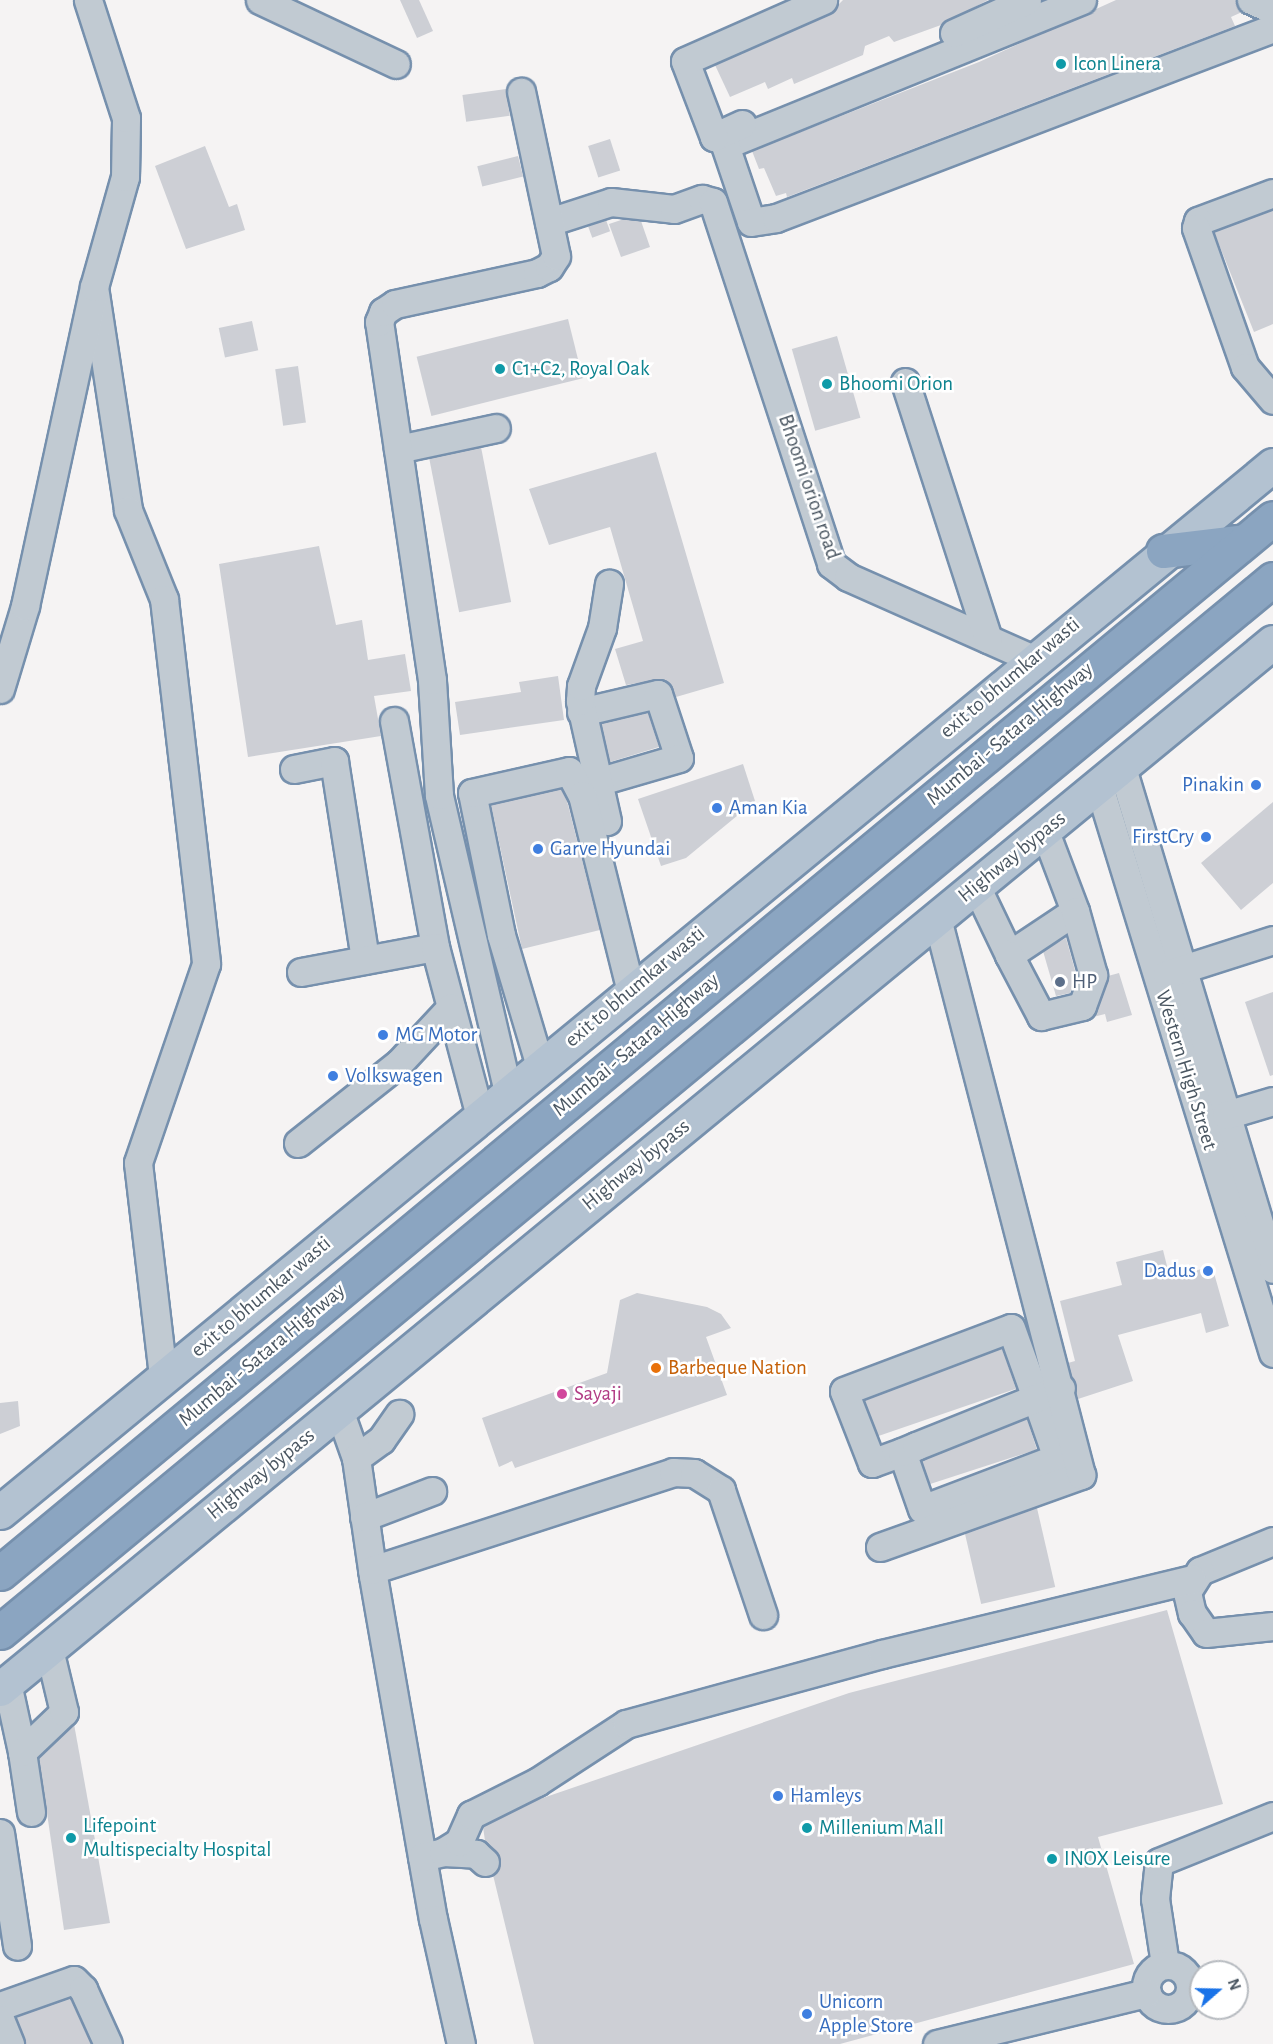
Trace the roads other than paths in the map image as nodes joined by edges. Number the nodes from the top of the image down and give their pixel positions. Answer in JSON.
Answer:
{"nodes":[{"id":1,"x":88,"y":0,"type":"edge"},
{"id":2,"x":260,"y":0,"type":"edge"},
{"id":3,"x":823,"y":0,"type":"edge"},
{"id":4,"x":1027,"y":0,"type":"edge"},
{"id":5,"x":1082,"y":0,"type":"edge"},
{"id":6,"x":1251,"y":0,"type":"edge"},
{"id":7,"x":1273,"y":10,"type":"edge"},
{"id":8,"x":1273,"y":28,"type":"edge"},
{"id":9,"x":396,"y":64,"type":"dead end"},
{"id":10,"x":521,"y":92,"type":"dead end"},
{"id":11,"x":1273,"y":193,"type":"edge"},
{"id":12,"x":549,"y":222,"type":"junction"},
{"id":13,"x":94,"y":287,"type":"junction"},
{"id":14,"x":905,"y":382,"type":"dead end"},
{"id":15,"x":1273,"y":400,"type":"edge"},
{"id":16,"x":496,"y":428,"type":"dead end"},
{"id":17,"x":398,"y":449,"type":"junction"},
{"id":18,"x":1273,"y":465,"type":"edge"},
{"id":19,"x":1273,"y":518,"type":"edge"},
{"id":20,"x":1244,"y":541,"type":"junction"},
{"id":21,"x":1163,"y":551,"type":"junction"},
{"id":22,"x":609,"y":584,"type":"dead end"},
{"id":23,"x":1267,"y":589,"type":"edge"},
{"id":24,"x":988,"y":639,"type":"junction"},
{"id":25,"x":1273,"y":642,"type":"edge"},
{"id":26,"x":1033,"y":659,"type":"junction"},
{"id":27,"x":0,"y":689,"type":"edge"},
{"id":28,"x":581,"y":712,"type":"junction"},
{"id":29,"x":394,"y":721,"type":"dead end"},
{"id":30,"x":294,"y":769,"type":"dead end"},
{"id":31,"x":1110,"y":777,"type":"junction"},
{"id":32,"x":597,"y":782,"type":"junction"},
{"id":33,"x":1044,"y":829,"type":"junction"},
{"id":34,"x":976,"y":886,"type":"junction"},
{"id":35,"x":1075,"y":911,"type":"junction"},
{"id":36,"x":937,"y":918,"type":"junction"},
{"id":37,"x":1273,"y":940,"type":"edge"},
{"id":38,"x":435,"y":947,"type":"junction"},
{"id":39,"x":1009,"y":955,"type":"junction"},
{"id":40,"x":365,"y":960,"type":"junction"},
{"id":41,"x":301,"y":972,"type":"dead end"},
{"id":42,"x":1170,"y":973,"type":"junction"},
{"id":43,"x":638,"y":985,"type":"junction"},
{"id":44,"x":451,"y":1007,"type":"junction"},
{"id":45,"x":540,"y":1066,"type":"junction"},
{"id":46,"x":508,"y":1092,"type":"junction"},
{"id":47,"x":1272,"y":1106,"type":"edge"},
{"id":48,"x":480,"y":1116,"type":"junction"},
{"id":49,"x":1226,"y":1116,"type":"junction"},
{"id":50,"x":298,"y":1143,"type":"dead end"},
{"id":51,"x":1273,"y":1269,"type":"edge"},
{"id":52,"x":1273,"y":1353,"type":"edge"},
{"id":53,"x":163,"y":1377,"type":"junction"},
{"id":54,"x":1048,"y":1393,"type":"junction"},
{"id":55,"x":339,"y":1410,"type":"junction"},
{"id":56,"x":399,"y":1413,"type":"dead end"},
{"id":57,"x":902,"y":1452,"type":"junction"},
{"id":58,"x":356,"y":1458,"type":"junction"},
{"id":59,"x":432,"y":1491,"type":"dead end"},
{"id":60,"x":0,"y":1512,"type":"edge"},
{"id":61,"x":364,"y":1517,"type":"junction"},
{"id":62,"x":1273,"y":1541,"type":"edge"},
{"id":63,"x":880,"y":1547,"type":"dead end"},
{"id":64,"x":372,"y":1570,"type":"junction"},
{"id":65,"x":0,"y":1573,"type":"edge"},
{"id":66,"x":1192,"y":1579,"type":"junction"},
{"id":67,"x":763,"y":1615,"type":"dead end"},
{"id":68,"x":1273,"y":1626,"type":"edge"},
{"id":69,"x":0,"y":1632,"type":"edge"},
{"id":70,"x":49,"y":1649,"type":"junction"},
{"id":71,"x":4,"y":1686,"type":"edge"},
{"id":72,"x":22,"y":1752,"type":"junction"},
{"id":73,"x":31,"y":1812,"type":"dead end"},
{"id":74,"x":1273,"y":1816,"type":"edge"},
{"id":75,"x":0,"y":1833,"type":"edge"},
{"id":76,"x":432,"y":1855,"type":"junction"},
{"id":77,"x":485,"y":1862,"type":"dead end"},
{"id":78,"x":17,"y":1946,"type":"dead end"},
{"id":79,"x":1165,"y":1964,"type":"junction"},
{"id":80,"x":1147,"y":1994,"type":"junction"},
{"id":81,"x":0,"y":2006,"type":"edge"},
{"id":82,"x":0,"y":2019,"type":"edge"},
{"id":83,"x":10,"y":2044,"type":"edge"},
{"id":84,"x":108,"y":2044,"type":"edge"},
{"id":85,"x":461,"y":2044,"type":"edge"},
{"id":86,"x":937,"y":2044,"type":"edge"}],
"edges":[{"from":1,"to":13,"type":"street"},
{"from":2,"to":9,"type":"street"},
{"from":3,"to":4,"type":"street"},
{"from":5,"to":8,"type":"street"},
{"from":6,"to":7,"type":"street"},
{"from":10,"to":12,"type":"street"},
{"from":11,"to":15,"type":"street"},
{"from":12,"to":17,"type":"street"},
{"from":12,"to":24,"type":"street","name":"Bhoomi orion road"},
{"from":13,"to":27,"type":"street"},
{"from":13,"to":53,"type":"street"},
{"from":14,"to":24,"type":"street"},
{"from":16,"to":17,"type":"street"},
{"from":17,"to":46,"type":"street"},
{"from":18,"to":21,"type":"main road","name":"exit to bhumkar wasti"},
{"from":19,"to":20,"type":"highway","name":"Mumbai - Satara Highway"},
{"from":20,"to":21,"type":"highway"},
{"from":20,"to":65,"type":"highway","name":"Mumbai - Satara Highway"},
{"from":21,"to":26,"type":"main road","name":"exit to bhumkar wasti"},
{"from":22,"to":28,"type":"street"},
{"from":23,"to":69,"type":"highway"},
{"from":24,"to":26,"type":"street","name":"Bhoomi orion road"},
{"from":25,"to":31,"type":"main road","name":"Highway bypass"},
{"from":26,"to":43,"type":"main road","name":"exit to bhumkar wasti"},
{"from":28,"to":32,"type":"street"},
{"from":28,"to":32,"type":"street"},
{"from":29,"to":38,"type":"street"},
{"from":30,"to":40,"type":"street"},
{"from":31,"to":33,"type":"main road","name":"Highway bypass"},
{"from":31,"to":42,"type":"street","name":"Western High Street"},
{"from":32,"to":43,"type":"street"},
{"from":33,"to":34,"type":"main road","name":"Highway bypass"},
{"from":33,"to":35,"type":"street"},
{"from":34,"to":36,"type":"main road","name":"Highway bypass"},
{"from":34,"to":39,"type":"street"},
{"from":35,"to":39,"type":"street"},
{"from":35,"to":39,"type":"street"},
{"from":36,"to":54,"type":"street"},
{"from":36,"to":55,"type":"main road","name":"Highway bypass"},
{"from":37,"to":42,"type":"street"},
{"from":38,"to":40,"type":"street"},
{"from":38,"to":44,"type":"street"},
{"from":40,"to":41,"type":"street"},
{"from":42,"to":49,"type":"street","name":"Western High Street"},
{"from":42,"to":52,"type":"street","name":"Western High Street"},
{"from":43,"to":45,"type":"main road","name":"exit to bhumkar wasti"},
{"from":43,"to":45,"type":"street"},
{"from":44,"to":48,"type":"street"},
{"from":44,"to":50,"type":"street"},
{"from":45,"to":46,"type":"main road","name":"exit to bhumkar wasti"},
{"from":46,"to":48,"type":"main road","name":"exit to bhumkar wasti"},
{"from":47,"to":49,"type":"street"},
{"from":48,"to":53,"type":"main road","name":"exit to bhumkar wasti"},
{"from":49,"to":51,"type":"street","name":"Western High Street"},
{"from":53,"to":60,"type":"main road","name":"exit to bhumkar wasti"},
{"from":54,"to":57,"type":"street"},
{"from":54,"to":57,"type":"street"},
{"from":54,"to":57,"type":"street"},
{"from":54,"to":63,"type":"street"},
{"from":55,"to":58,"type":"street"},
{"from":55,"to":70,"type":"main road","name":"Highway bypass"},
{"from":56,"to":58,"type":"street"},
{"from":58,"to":61,"type":"street"},
{"from":59,"to":61,"type":"street"},
{"from":61,"to":64,"type":"street"},
{"from":62,"to":66,"type":"street"},
{"from":64,"to":67,"type":"street"},
{"from":64,"to":76,"type":"street"},
{"from":66,"to":68,"type":"street"},
{"from":66,"to":76,"type":"street"},
{"from":70,"to":71,"type":"main road","name":"Highway bypass"},
{"from":70,"to":72,"type":"street"},
{"from":71,"to":72,"type":"street"},
{"from":72,"to":73,"type":"street"},
{"from":74,"to":79,"type":"street"},
{"from":75,"to":78,"type":"street"},
{"from":76,"to":77,"type":"street"},
{"from":76,"to":85,"type":"street"},
{"from":79,"to":80,"type":"street"},
{"from":79,"to":80,"type":"street"},
{"from":80,"to":86,"type":"street"},
{"from":81,"to":84,"type":"street"},
{"from":82,"to":83,"type":"street"}]}
